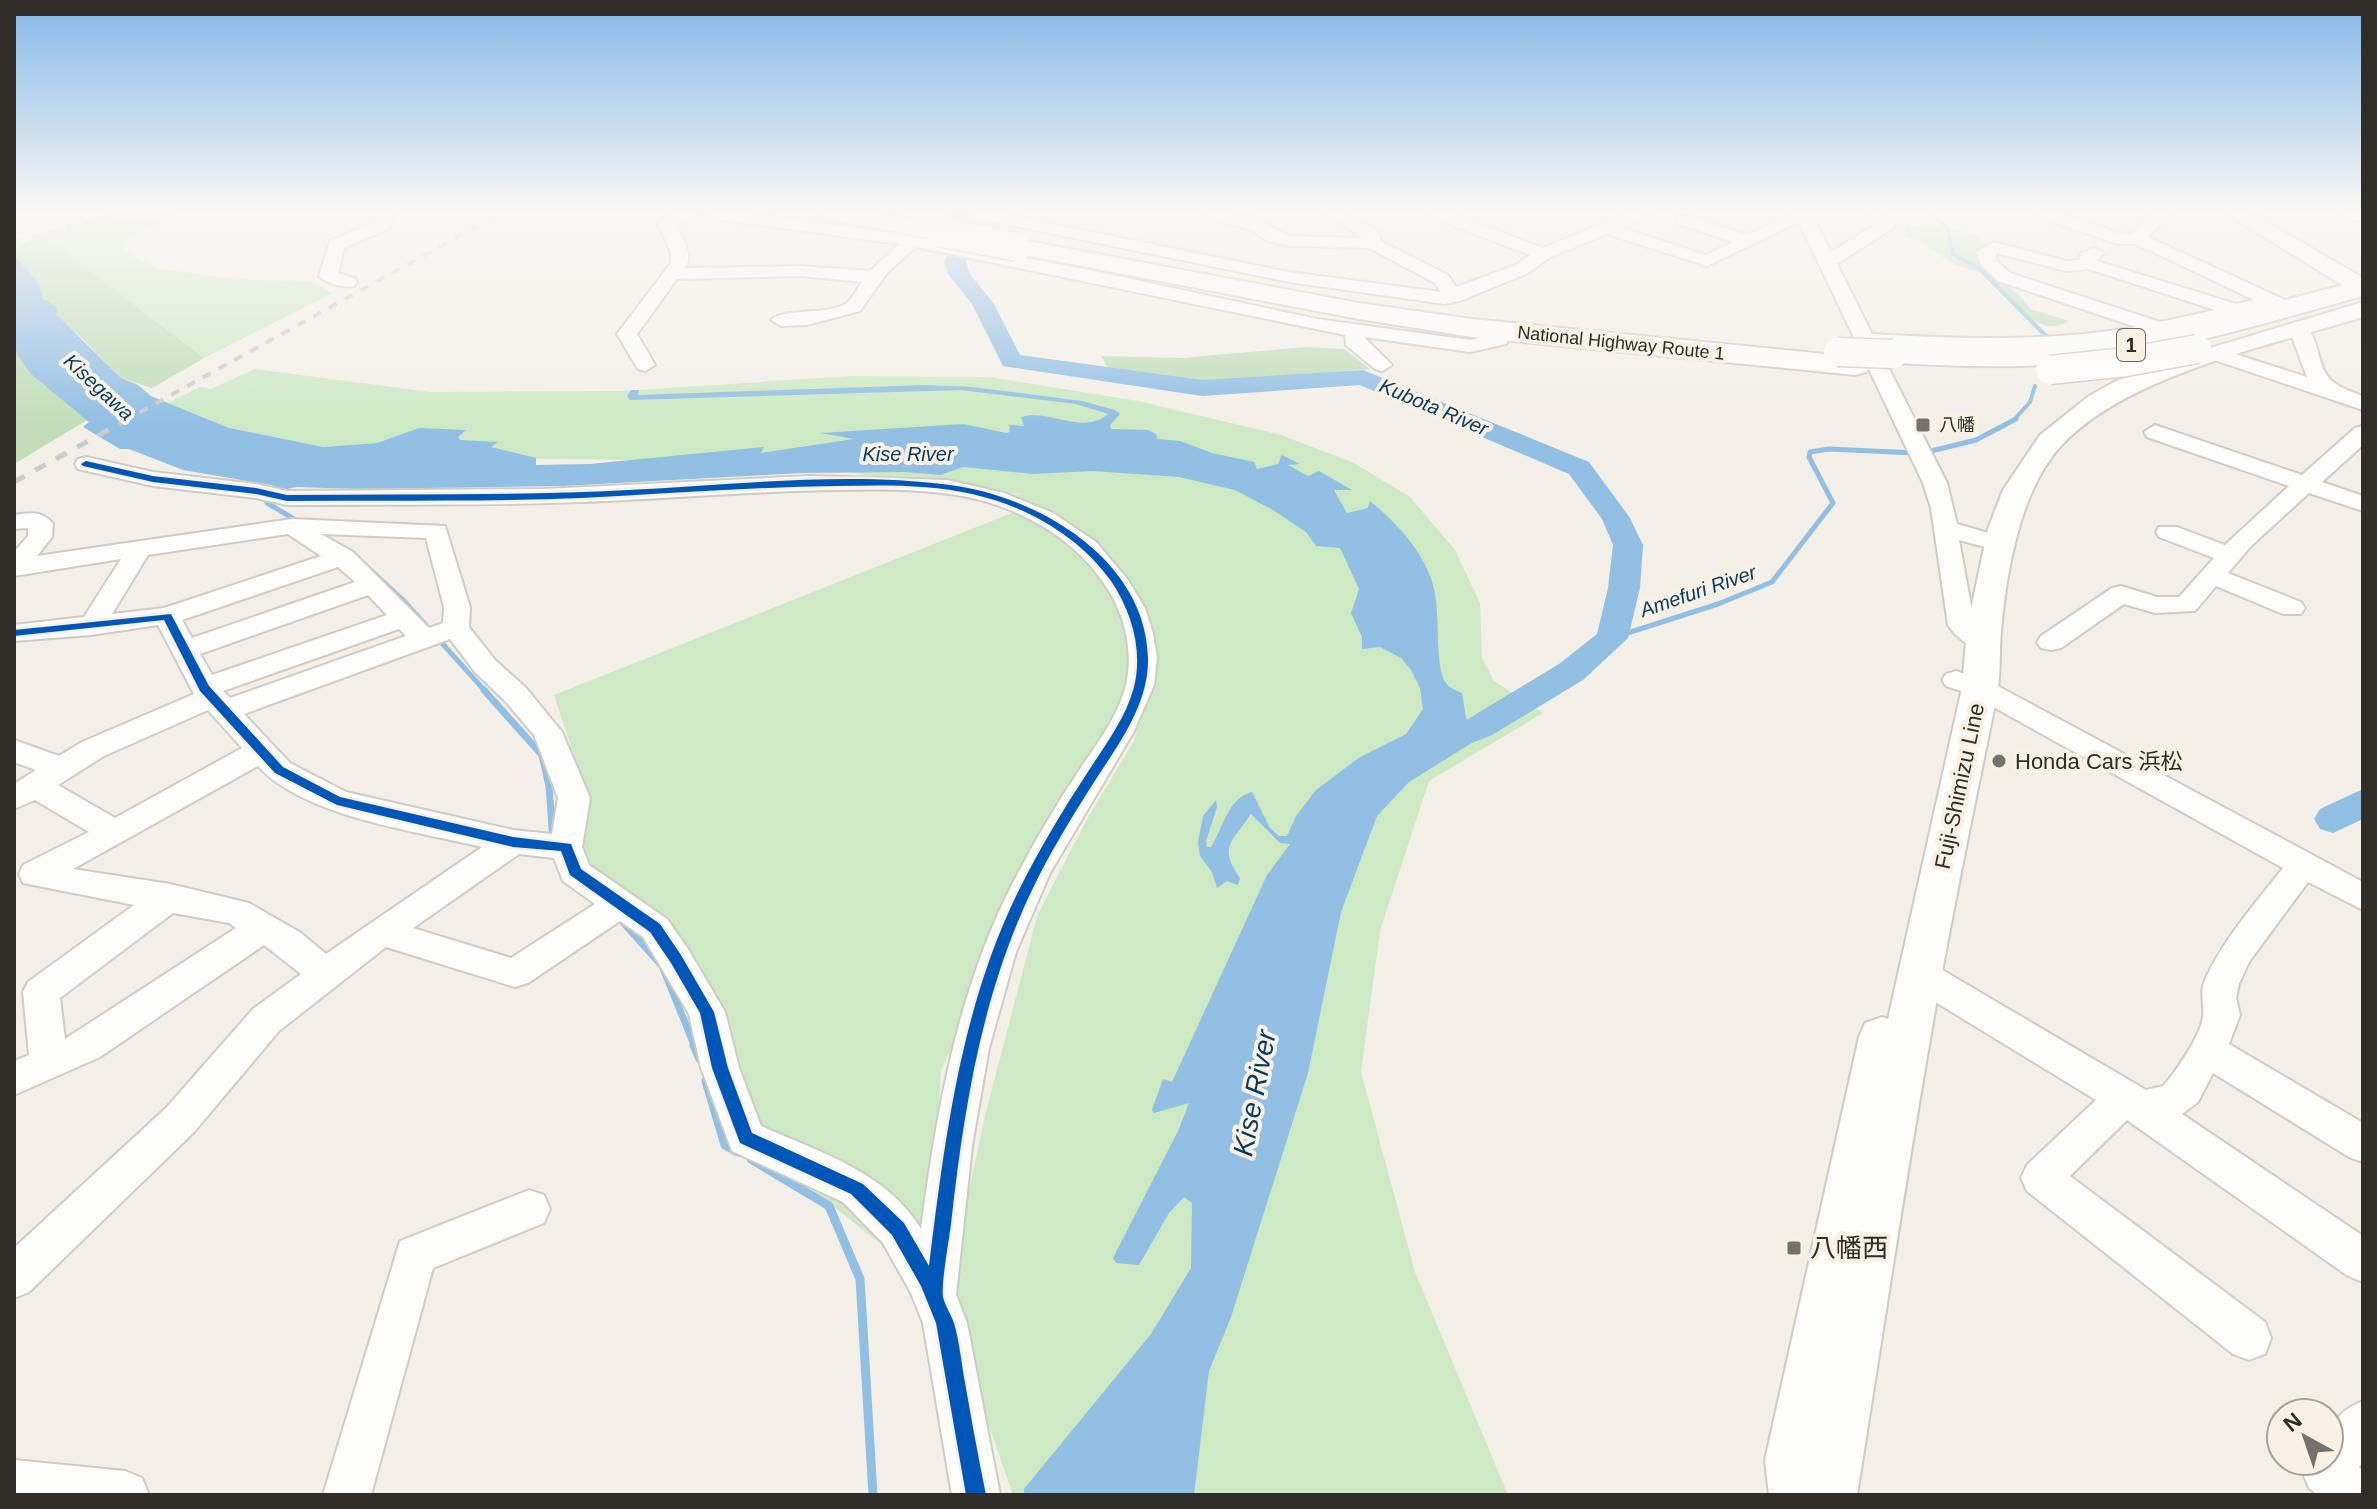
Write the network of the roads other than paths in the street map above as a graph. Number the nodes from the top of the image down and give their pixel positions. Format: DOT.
graph roads {
  1 [pos="666,283"];
  2 [pos="870,283"];
  3 [pos="1128,283"];
  4 [pos="1199,283"];
  5 [pos="1260,283"];
  6 [pos="1269,283"];
  7 [pos="1313,283"];
  8 [pos="1444,283"];
  9 [pos="1494,283"];
  10 [pos="1833,283"];
  11 [pos="2024,283"];
  12 [pos="2151,283"];
  13 [pos="2231,283"];
  14 [pos="2363,288"];
  15 [pos="1313,292"];
  16 [pos="2363,302"];
  17 [pos="1455,303"];
  18 [pos="2363,309"];
  19 [pos="2235,310"];
  20 [pos="2286,313"];
  21 [pos="781,320"];
  22 [pos="2160,328"];
  23 [pos="1356,329"];
  24 [pos="1499,340"];
  25 [pos="2092,351"];
  26 [pos="2207,351"];
  27 [pos="1853,353"];
  28 [pos="645,365"];
  29 [pos="1382,365"];
  30 [pos="1893,367"];
  31 [pos="2332,392"];
  32 [pos="2363,404"];
  33 [pos="2155,432"];
  34 [pos="2363,433"];
  35 [pos="86,464"];
  36 [pos="2304,483"];
  37 [pos="2363,504"];
  38 [pos="14,522"];
  39 [pos="292,526"];
  40 [pos="2168,532"];
  41 [pos="1975,536"];
  42 [pos="140,548"];
  43 [pos="2230,555"];
  44 [pos="344,557"];
  45 [pos="14,568"];
  46 [pos="2213,576"];
  47 [pos="373,585"];
  48 [pos="2292,608"];
  49 [pos="167,616"];
  50 [pos="405,618"];
  51 [pos="91,627"];
  52 [pos="442,632"];
  53 [pos="14,633"];
  54 [pos="2051,642"];
  55 [pos="184,650"];
  56 [pos="1968,684"];
  57 [pos="213,699"];
  58 [pos="14,750"];
  59 [pos="261,751"];
  60 [pos="36,784"];
  61 [pos="115,833"];
  62 [pos="513,842"];
  63 [pos="566,847"];
  64 [pos="2304,864"];
  65 [pos="24,873"];
  66 [pos="170,897"];
  67 [pos="2363,897"];
  68 [pos="621,904"];
  69 [pos="263,928"];
  70 [pos="381,932"];
  71 [pos="324,973"];
  72 [pos="1919,974"];
  73 [pos="2209,1051"];
  74 [pos="49,1064"];
  75 [pos="14,1079"];
  76 [pos="2133,1102"];
  77 [pos="2363,1144"];
  78 [pos="529,1209"];
  79 [pos="2363,1261"];
  80 [pos="14,1277"];
  81 [pos="934,1295"];
  82 [pos="2249,1338"];
  83 [pos="2363,1424"];
  84 [pos="14,1484"];
  85 [pos="125,1495"];
  86 [pos="347,1495"];
  87 [pos="976,1495"];
  88 [pos="1800,1495"];
  89 [pos="1826,1495"];
  90 [pos="2355,1495"];
  1 -- 28 [label="street"];
  2 -- 21 [label="street"];
  3 -- 23 [label="street"];
  4 -- 24 [label="highway"];
  5 -- 27 [label="highway, National Highway Route 1 / 1"];
  6 -- 15 [label="highway, National Highway Route 1 / 1"];
  7 -- 17 [label="street"];
  8 -- 17 [label="street"];
  9 -- 17 [label="street"];
  10 -- 27 [label="street"];
  11 -- 22 [label="street"];
  12 -- 19 [label="street"];
  13 -- 20 [label="street"];
  14 -- 20 [label="highway, National Highway Route 1 / 1"];
  15 -- 17 [label="highway"];
  15 -- 27 [label="highway, National Highway Route 1 / 1"];
  16 -- 26 [label="highway, National Highway Route 1 / 1"];
  17 -- 27 [label="highway"];
  18 -- 20 [label="main road, Fuji-Shimizu Line"];
  19 -- 20 [label="street"];
  19 -- 22 [label="street"];
  20 -- 25 [label="highway, National Highway Route 1 / 1"];
  20 -- 26 [label="main road, Fuji-Shimizu Line"];
  20 -- 31 [label="street"];
  22 -- 27 [label="street"];
  23 -- 24 [label="street"];
  23 -- 29 [label="street"];
  24 -- 30 [label="highway"];
  25 -- 30 [label="highway, National Highway Route 1 / 1"];
  25 -- 41 [label="main road, Fuji-Shimizu Line"];
  26 -- 30 [label="highway, National Highway Route 1 / 1, bridge"];
  26 -- 31 [label="street"];
  26 -- 41 [label="main road, Fuji-Shimizu Line"];
  27 -- 30 [label="highway, National Highway Route 1 / 1"];
  30 -- 41 [label="street"];
  31 -- 32 [label="street"];
  33 -- 36 [label="street"];
  34 -- 36 [label="street"];
  35 -- 81 [label="street"];
  36 -- 37 [label="street"];
  36 -- 43 [label="street"];
  38 -- 45 [label="street"];
  39 -- 42 [label="street"];
  39 -- 44 [label="street"];
  39 -- 52 [label="street"];
  40 -- 43 [label="street"];
  41 -- 56 [label="main road, Fuji-Shimizu Line"];
  42 -- 45 [label="street"];
  42 -- 51 [label="street"];
  43 -- 46 [label="street"];
  44 -- 47 [label="street"];
  44 -- 49 [label="street"];
  46 -- 48 [label="street"];
  46 -- 54 [label="street"];
  47 -- 50 [label="street"];
  47 -- 55 [label="street"];
  49 -- 51 [label="street"];
  49 -- 55 [label="street"];
  50 -- 52 [label="street"];
  50 -- 57 [label="street"];
  51 -- 53 [label="street"];
  52 -- 57 [label="street"];
  52 -- 63 [label="street"];
  55 -- 57 [label="street"];
  56 -- 64 [label="street"];
  56 -- 72 [label="main road, Fuji-Shimizu Line"];
  56 -- 88 [label="main road, Fuji-Shimizu Line"];
  57 -- 59 [label="street"];
  57 -- 60 [label="street"];
  58 -- 60 [label="street"];
  59 -- 61 [label="street"];
  59 -- 62 [label="street"];
  60 -- 61 [label="street"];
  61 -- 65 [label="street"];
  62 -- 63 [label="street"];
  62 -- 70 [label="street"];
  63 -- 68 [label="street"];
  64 -- 67 [label="street"];
  64 -- 73 [label="street"];
  65 -- 66 [label="street"];
  66 -- 69 [label="street"];
  66 -- 74 [label="street"];
  68 -- 70 [label="street"];
  68 -- 81 [label="street"];
  69 -- 71 [label="street"];
  69 -- 74 [label="street"];
  70 -- 71 [label="street"];
  71 -- 80 [label="street"];
  72 -- 76 [label="street"];
  72 -- 89 [label="main road, Fuji-Shimizu Line"];
  73 -- 76 [label="street"];
  73 -- 77 [label="street"];
  74 -- 75 [label="street"];
  76 -- 79 [label="street"];
  76 -- 82 [label="street"];
  78 -- 86 [label="street"];
  81 -- 87 [label="street"];
  83 -- 90 [label="street"];
  84 -- 85 [label="street"];
}
